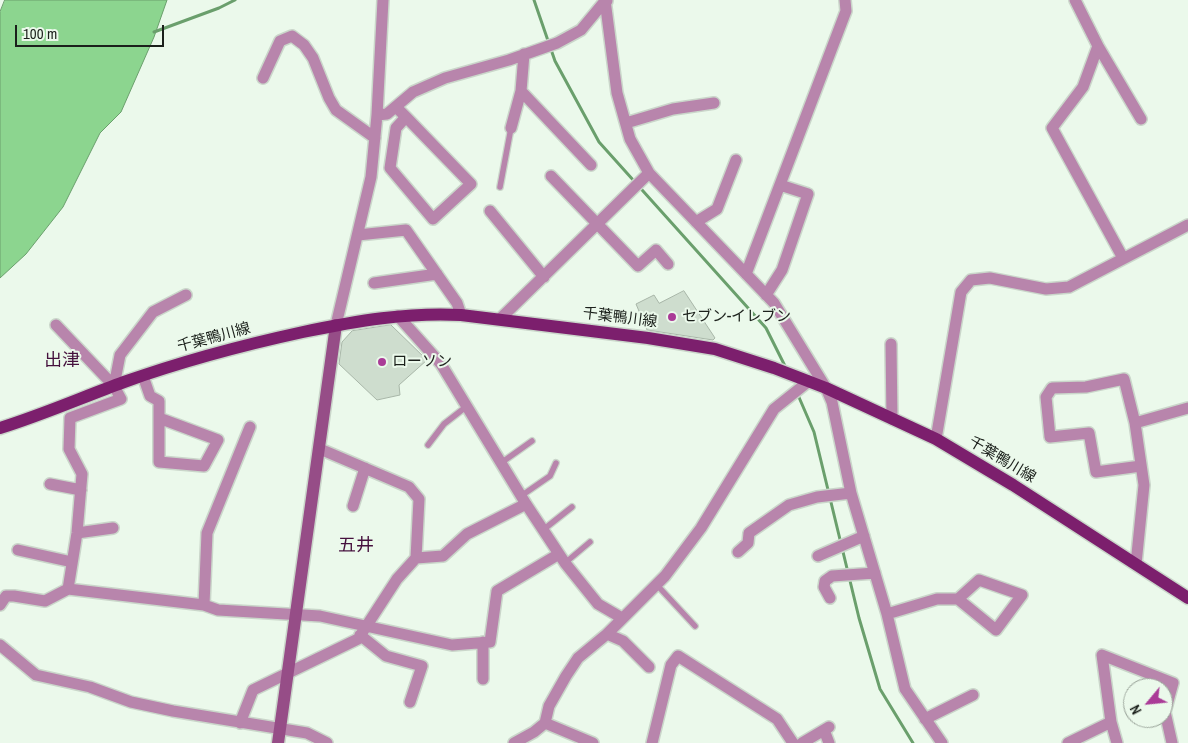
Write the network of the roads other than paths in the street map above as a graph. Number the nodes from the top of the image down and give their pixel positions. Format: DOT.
graph roads {
  1 [pos="383,0"];
  2 [pos="606,0"];
  3 [pos="845,0"];
  4 [pos="1075,0"];
  5 [pos="1098,46"];
  6 [pos="524,54"];
  7 [pos="263,78"];
  8 [pos="521,91"];
  9 [pos="714,103"];
  10 [pos="396,107"];
  11 [pos="377,115"];
  12 [pos="406,117"];
  13 [pos="1140,119"];
  14 [pos="626,123"];
  15 [pos="511,128"];
  16 [pos="375,138"];
  17 [pos="736,160"];
  18 [pos="591,165"];
  19 [pos="649,173"];
  20 [pos="551,176"];
  21 [pos="780,184"];
  22 [pos="500,187"];
  23 [pos="490,211"];
  24 [pos="696,222"];
  25 [pos="597,224"];
  26 [pos="1188,224"];
  27 [pos="358,235"];
  28 [pos="1123,258"];
  29 [pos="668,264"];
  30 [pos="436,274"];
  31 [pos="746,274"];
  32 [pos="544,277"];
  33 [pos="374,284"];
  34 [pos="186,294"];
  35 [pos="766,294"];
  36 [pos="461,315"];
  37 [pos="398,316"];
  38 [pos="500,319"];
  39 [pos="56,325"];
  40 [pos="336,325"];
  41 [pos="892,344"];
  42 [pos="143,376"];
  43 [pos="809,381"];
  44 [pos="114,386"];
  45 [pos="826,388"];
  46 [pos="467,406"];
  47 [pos="1188,408"];
  48 [pos="159,418"];
  49 [pos="892,420"];
  50 [pos="1135,423"];
  51 [pos="250,427"];
  52 [pos="0,428"];
  53 [pos="936,440"];
  54 [pos="532,441"];
  55 [pos="428,445"];
  56 [pos="320,449"];
  57 [pos="501,463"];
  58 [pos="556,463"];
  59 [pos="1141,466"];
  60 [pos="365,468"];
  61 [pos="50,484"];
  62 [pos="81,490"];
  63 [pos="851,493"];
  64 [pos="524,500"];
  65 [pos="353,506"];
  66 [pos="572,507"];
  67 [pos="113,528"];
  68 [pos="543,530"];
  69 [pos="76,533"];
  70 [pos="864,536"];
  71 [pos="590,542"];
  72 [pos="18,550"];
  73 [pos="738,552"];
  74 [pos="818,556"];
  75 [pos="416,558"];
  76 [pos="562,558"];
  77 [pos="72,562"];
  78 [pos="1136,564"];
  79 [pos="875,573"];
  80 [pos="656,584"];
  81 [pos="68,589"];
  82 [pos="830,598"];
  83 [pos="1188,598"];
  84 [pos="958,599"];
  85 [pos="0,605"];
  86 [pos="204,605"];
  87 [pos="887,614"];
  88 [pos="297,615"];
  89 [pos="622,618"];
  90 [pos="695,626"];
  91 [pos="363,631"];
  92 [pos="608,634"];
  93 [pos="484,642"];
  94 [pos="1,650"];
  95 [pos="649,667"];
  96 [pos="288,673"];
  97 [pos="483,679"];
  98 [pos="973,695"];
  99 [pos="410,702"];
  100 [pos="925,719"];
  101 [pos="240,722"];
  102 [pos="1111,722"];
  103 [pos="545,723"];
  104 [pos="280,729"];
  105 [pos="937,741"];
  106 [pos="278,743"];
  107 [pos="327,743"];
  108 [pos="514,743"];
  109 [pos="593,743"];
  110 [pos="652,743"];
  111 [pos="793,743"];
  112 [pos="802,743"];
  113 [pos="829,743"];
  114 [pos="1068,743"];
  115 [pos="1117,743"];
  116 [pos="1172,743"];
  1 -- 11 [label="street"];
  2 -- 6 [label="street"];
  2 -- 14 [label="street"];
  3 -- 21 [label="street"];
  4 -- 5 [label="street"];
  5 -- 13 [label="street"];
  5 -- 28 [label="street"];
  6 -- 8 [label="street"];
  6 -- 10 [label="street"];
  7 -- 16 [label="street"];
  8 -- 15 [label="street"];
  8 -- 18 [label="street"];
  9 -- 14 [label="street"];
  10 -- 11 [label="street"];
  10 -- 12 [label="street"];
  11 -- 16 [label="street"];
  12 -- 12 [label="street"];
  14 -- 19 [label="street"];
  15 -- 22 [label="lane"];
  16 -- 27 [label="street"];
  17 -- 24 [label="street"];
  19 -- 24 [label="street"];
  19 -- 25 [label="street"];
  20 -- 25 [label="street"];
  21 -- 31 [label="street"];
  21 -- 35 [label="street"];
  23 -- 32 [label="street"];
  24 -- 31 [label="street"];
  25 -- 29 [label="street"];
  25 -- 32 [label="street"];
  26 -- 28 [label="street"];
  27 -- 30 [label="street"];
  27 -- 40 [label="street"];
  28 -- 53 [label="street"];
  30 -- 33 [label="street"];
  30 -- 36 [label="street"];
  31 -- 35 [label="street"];
  32 -- 38 [label="street"];
  34 -- 44 [label="street"];
  35 -- 45 [label="street"];
  36 -- 37 [label="main road, 千葉鴨川線"];
  36 -- 38 [label="main road, 千葉鴨川線"];
  37 -- 40 [label="main road, 千葉鴨川線"];
  37 -- 46 [label="street"];
  38 -- 43 [label="main road, 千葉鴨川線"];
  39 -- 44 [label="street"];
  40 -- 42 [label="main road, 千葉鴨川線"];
  40 -- 56 [label="street"];
  41 -- 49 [label="street"];
  42 -- 44 [label="main road, 千葉鴨川線"];
  42 -- 48 [label="street"];
  43 -- 45 [label="main road, 千葉鴨川線"];
  43 -- 80 [label="street"];
  44 -- 52 [label="main road, 千葉鴨川線"];
  44 -- 62 [label="street"];
  45 -- 49 [label="main road, 千葉鴨川線"];
  45 -- 63 [label="street"];
  46 -- 55 [label="lane"];
  46 -- 57 [label="street"];
  47 -- 50 [label="street"];
  48 -- 48 [label="street"];
  49 -- 53 [label="main road, 千葉鴨川線"];
  50 -- 59 [label="street"];
  50 -- 59 [label="street"];
  51 -- 86 [label="street"];
  53 -- 78 [label="main road, 千葉鴨川線"];
  54 -- 57 [label="lane"];
  56 -- 60 [label="street"];
  56 -- 88 [label="street"];
  57 -- 64 [label="street"];
  58 -- 64 [label="lane"];
  59 -- 78 [label="street"];
  60 -- 65 [label="street"];
  60 -- 75 [label="street"];
  61 -- 62 [label="street"];
  62 -- 69 [label="street"];
  63 -- 70 [label="street"];
  63 -- 73 [label="street"];
  64 -- 68 [label="street"];
  64 -- 75 [label="street"];
  66 -- 68 [label="lane"];
  67 -- 69 [label="street"];
  68 -- 76 [label="street"];
  69 -- 77 [label="street"];
  70 -- 74 [label="street"];
  70 -- 79 [label="street"];
  71 -- 76 [label="lane"];
  72 -- 77 [label="street"];
  75 -- 91 [label="street"];
  76 -- 89 [label="street"];
  76 -- 93 [label="street"];
  77 -- 81 [label="street"];
  78 -- 83 [label="main road, 千葉鴨川線"];
  79 -- 82 [label="street"];
  79 -- 87 [label="street"];
  80 -- 89 [label="street"];
  80 -- 90 [label="lane"];
  81 -- 85 [label="street"];
  81 -- 86 [label="street"];
  84 -- 84 [label="street"];
  84 -- 87 [label="street"];
  86 -- 88 [label="street"];
  87 -- 100 [label="street"];
  88 -- 91 [label="street"];
  88 -- 96 [label="street"];
  89 -- 92 [label="street"];
  91 -- 93 [label="street"];
  91 -- 96 [label="street"];
  91 -- 99 [label="street"];
  92 -- 95 [label="street"];
  92 -- 103 [label="street"];
  93 -- 97 [label="street"];
  94 -- 101 [label="street"];
  96 -- 101 [label="street"];
  96 -- 104 [label="street"];
  98 -- 100 [label="street"];
  100 -- 105 [label="street"];
  101 -- 104 [label="street"];
  102 -- 114 [label="street"];
  102 -- 115 [label="street"];
  102 -- 116 [label="street"];
  103 -- 108 [label="street"];
  103 -- 109 [label="street"];
  104 -- 106 [label="street"];
  104 -- 107 [label="street"];
  110 -- 111 [label="street"];
  112 -- 113 [label="street"];
}
